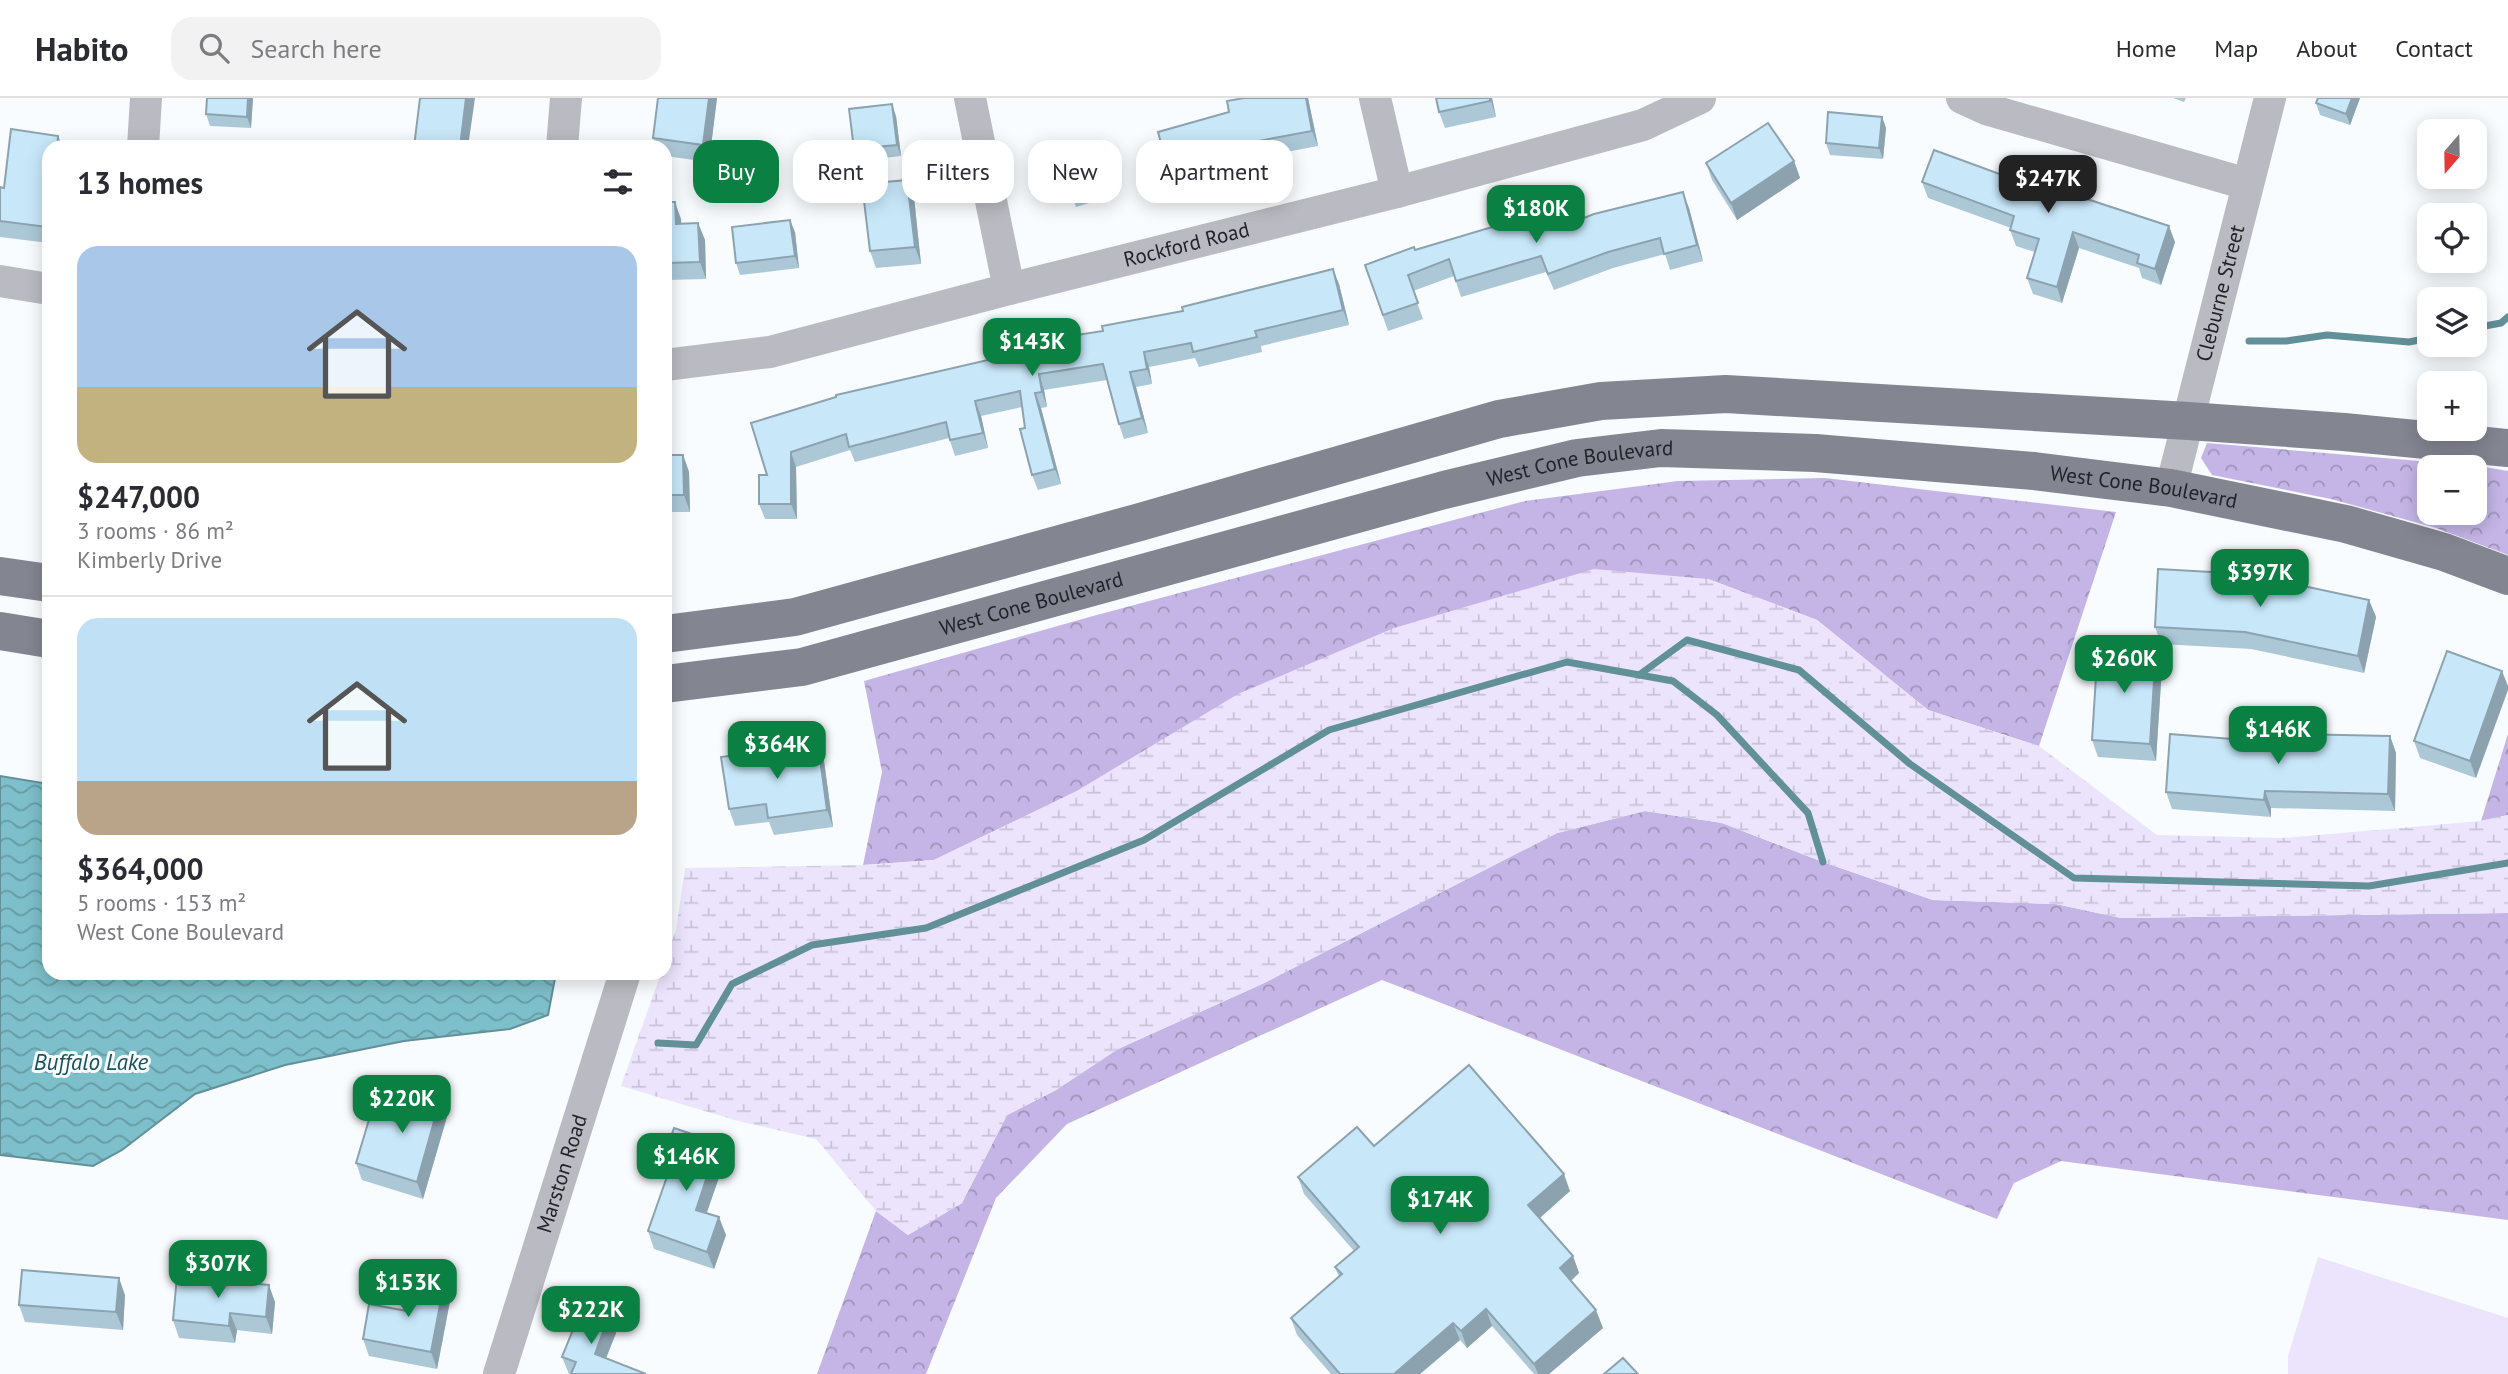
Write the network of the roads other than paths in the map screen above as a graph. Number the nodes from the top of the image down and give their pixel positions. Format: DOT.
graph roads {
  1 [pos="146,98"];
  2 [pos="566,98"];
  3 [pos="970,98"];
  4 [pos="1375,98"];
  5 [pos="1700,98"];
  6 [pos="1962,98"];
  7 [pos="2270,98"];
  8 [pos="143,140"];
  9 [pos="563,140"];
  10 [pos="2247,184"];
  11 [pos="1397,192"];
  12 [pos="0,282"];
  13 [pos="42,288"];
  14 [pos="1009,289"];
  15 [pos="672,364"];
  16 [pos="2188,421"];
  17 [pos="2508,448"];
  18 [pos="2171,488"];
  19 [pos="0,576"];
  20 [pos="2508,576"];
  21 [pos="42,582"];
  22 [pos="0,631"];
  23 [pos="672,634"];
  24 [pos="42,638"];
  25 [pos="672,683"];
  26 [pos="623,980"];
  27 [pos="499,1374"];
  1 -- 8 [label="street"];
  2 -- 9 [label="street"];
  3 -- 14 [label="street"];
  4 -- 11 [label="street"];
  5 -- 11 [label="street, Rockford Road"];
  6 -- 10 [label="street"];
  7 -- 10 [label="street, Cleburne Street"];
  10 -- 16 [label="street, Cleburne Street"];
  11 -- 14 [label="street, Rockford Road"];
  12 -- 13 [label="street"];
  14 -- 15 [label="street, Rockford Road"];
  16 -- 17 [label="main road"];
  16 -- 18 [label="street, Cleburne Street"];
  16 -- 23 [label="main road"];
  18 -- 20 [label="main road, West Cone Boulevard"];
  18 -- 25 [label="main road, West Cone Boulevard"];
  19 -- 21 [label="main road"];
  22 -- 24 [label="main road"];
  26 -- 27 [label="street, Marston Road"];
}
